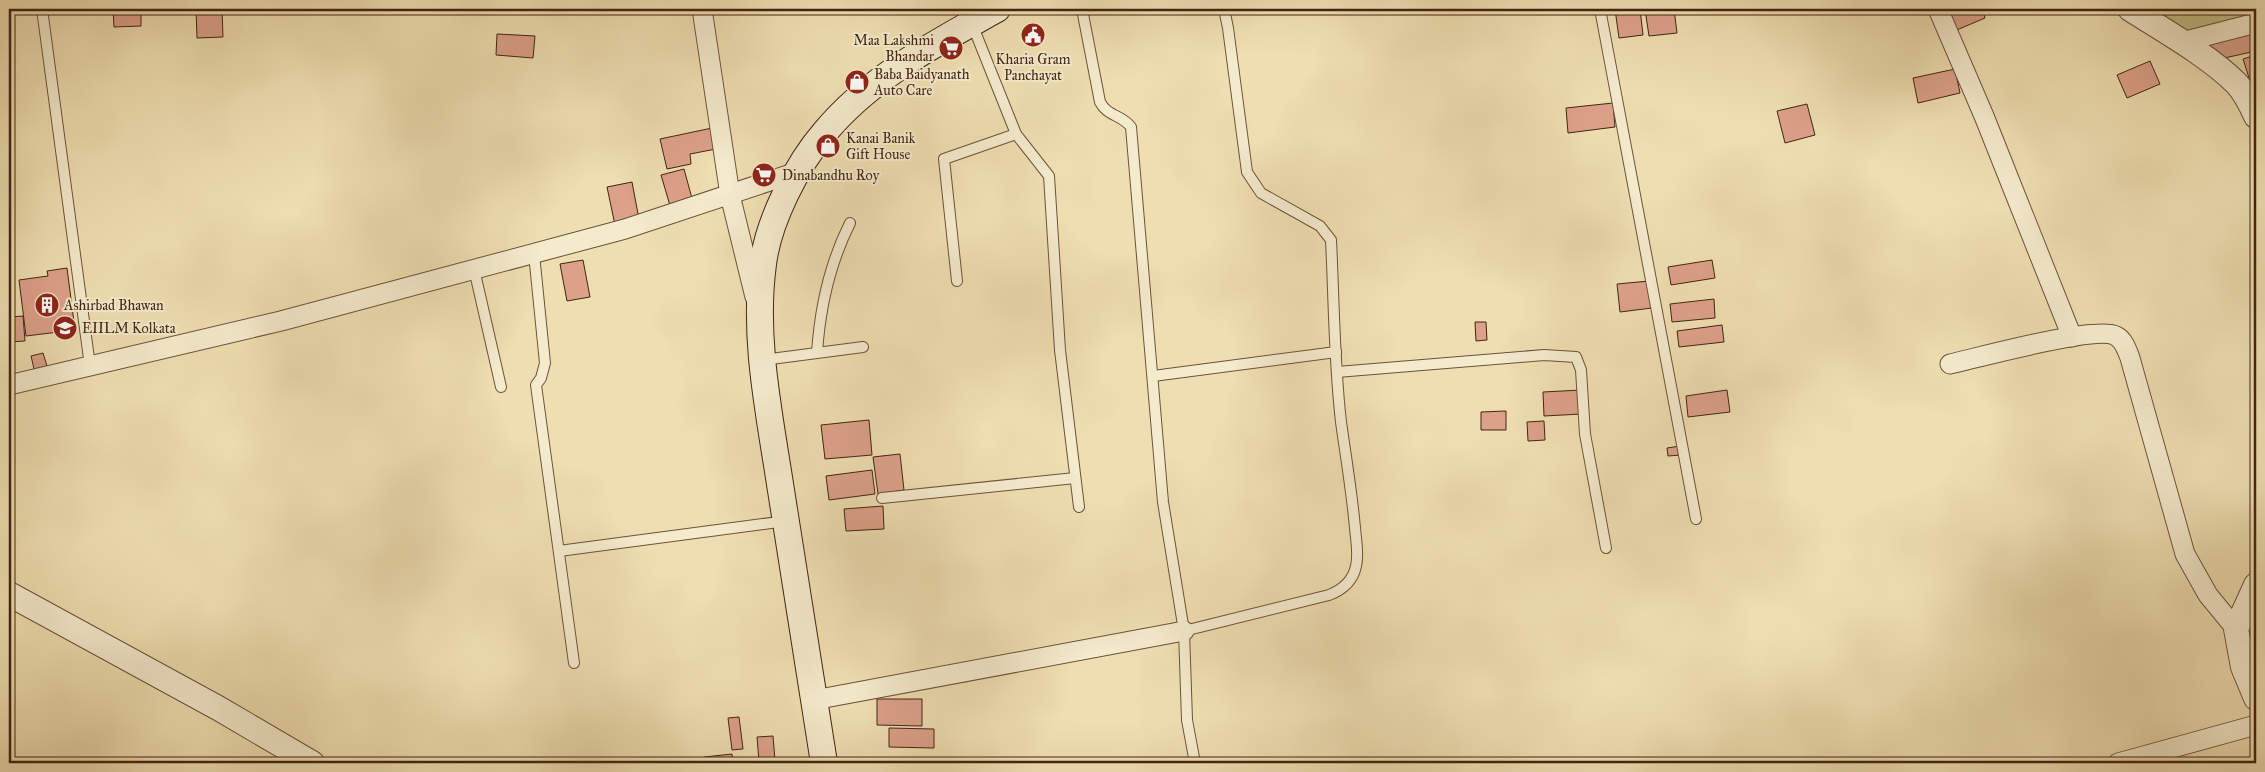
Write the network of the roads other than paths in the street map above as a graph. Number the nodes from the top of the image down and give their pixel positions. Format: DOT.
graph roads {
  1 [pos="42,9"];
  2 [pos="702,9"];
  3 [pos="997,9"];
  4 [pos="1082,9"];
  5 [pos="1224,9"];
  6 [pos="1600,9"];
  7 [pos="1938,9"];
  8 [pos="2130,9"];
  9 [pos="971,23"];
  10 [pos="2256,23"];
  11 [pos="2182,42"];
  12 [pos="2256,116"];
  13 [pos="1016,134"];
  14 [pos="797,172"];
  15 [pos="730,195"];
  16 [pos="850,224"];
  17 [pos="534,254"];
  18 [pos="474,270"];
  19 [pos="957,281"];
  20 [pos="759,314"];
  21 [pos="2072,337"];
  22 [pos="863,347"];
  23 [pos="1336,352"];
  24 [pos="817,353"];
  25 [pos="763,360"];
  26 [pos="1950,364"];
  27 [pos="90,366"];
  28 [pos="1337,372"];
  29 [pos="1153,376"];
  30 [pos="9,386"];
  31 [pos="501,387"];
  32 [pos="1075,478"];
  33 [pos="882,498"];
  34 [pos="1079,507"];
  35 [pos="1696,519"];
  36 [pos="786,520"];
  37 [pos="1606,548"];
  38 [pos="558,551"];
  39 [pos="2256,585"];
  40 [pos="9,594"];
  41 [pos="2236,629"];
  42 [pos="1184,632"];
  43 [pos="574,663"];
  44 [pos="2256,698"];
  45 [pos="814,700"];
  46 [pos="2256,725"];
  47 [pos="312,763"];
  48 [pos="824,763"];
  49 [pos="1195,763"];
  50 [pos="2118,763"];
  1 -- 27 [label="lane"];
  2 -- 15 [label="street"];
  3 -- 9 [label="main road"];
  4 -- 29 [label="lane"];
  5 -- 23 [label="lane"];
  6 -- 35 [label="lane"];
  7 -- 21 [label="street"];
  8 -- 11 [label="street"];
  9 -- 13 [label="lane"];
  9 -- 14 [label="main road"];
  10 -- 11 [label="street"];
  11 -- 12 [label="street"];
  13 -- 19 [label="lane"];
  13 -- 32 [label="lane"];
  14 -- 15 [label="street"];
  14 -- 20 [label="main road"];
  15 -- 17 [label="street"];
  15 -- 20 [label="street"];
  16 -- 24 [label="lane"];
  17 -- 18 [label="street"];
  17 -- 38 [label="lane"];
  18 -- 27 [label="street"];
  18 -- 31 [label="lane"];
  20 -- 25 [label="main road"];
  21 -- 26 [label="street"];
  21 -- 41 [label="street"];
  22 -- 24 [label="lane"];
  23 -- 28 [label="lane"];
  23 -- 29 [label="lane"];
  24 -- 25 [label="lane"];
  25 -- 36 [label="main road"];
  27 -- 30 [label="street"];
  28 -- 37 [label="lane"];
  28 -- 42 [label="lane"];
  29 -- 42 [label="lane"];
  32 -- 33 [label="lane"];
  32 -- 34 [label="lane"];
  36 -- 38 [label="lane"];
  36 -- 45 [label="main road"];
  38 -- 43 [label="lane"];
  39 -- 41 [label="street"];
  40 -- 47 [label="street"];
  41 -- 44 [label="street"];
  42 -- 45 [label="street"];
  42 -- 49 [label="lane"];
  45 -- 48 [label="main road"];
  46 -- 50 [label="street"];
}
